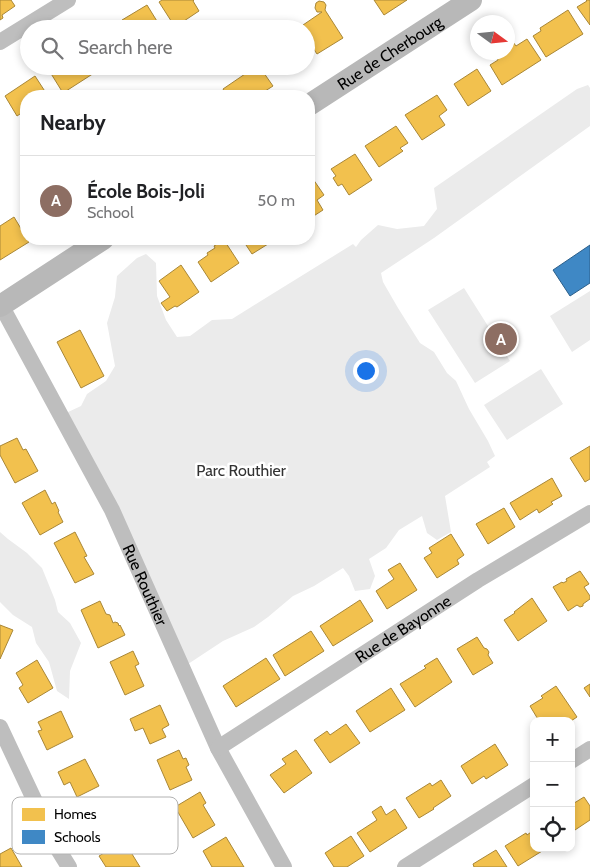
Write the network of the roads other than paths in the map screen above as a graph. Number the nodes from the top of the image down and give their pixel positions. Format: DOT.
graph roads {
  1 [pos="68,0"];
  2 [pos="471,0"];
  3 [pos="36,20"];
  4 [pos="20,30"];
  5 [pos="0,42"];
  6 [pos="315,101"];
  7 [pos="94,245"];
  8 [pos="0,305"];
  9 [pos="590,513"];
  10 [pos="0,727"];
  11 [pos="218,748"];
  12 [pos="590,749"];
  13 [pos="575,758"];
  14 [pos="530,788"];
  15 [pos="33,797"];
  16 [pos="61,854"];
  17 [pos="69,867"];
  18 [pos="284,867"];
  19 [pos="405,867"];
  1 -- 3 [label="street"];
  2 -- 6 [label="street, Rue de Cherbourg"];
  4 -- 5 [label="street"];
  7 -- 8 [label="street"];
  8 -- 11 [label="street, Rue Routhier"];
  9 -- 11 [label="street, Rue de Bayonne"];
  10 -- 15 [label="street"];
  11 -- 18 [label="street, Rue Routhier"];
  12 -- 13 [label="street"];
  14 -- 19 [label="street"];
  16 -- 17 [label="street"];
}
